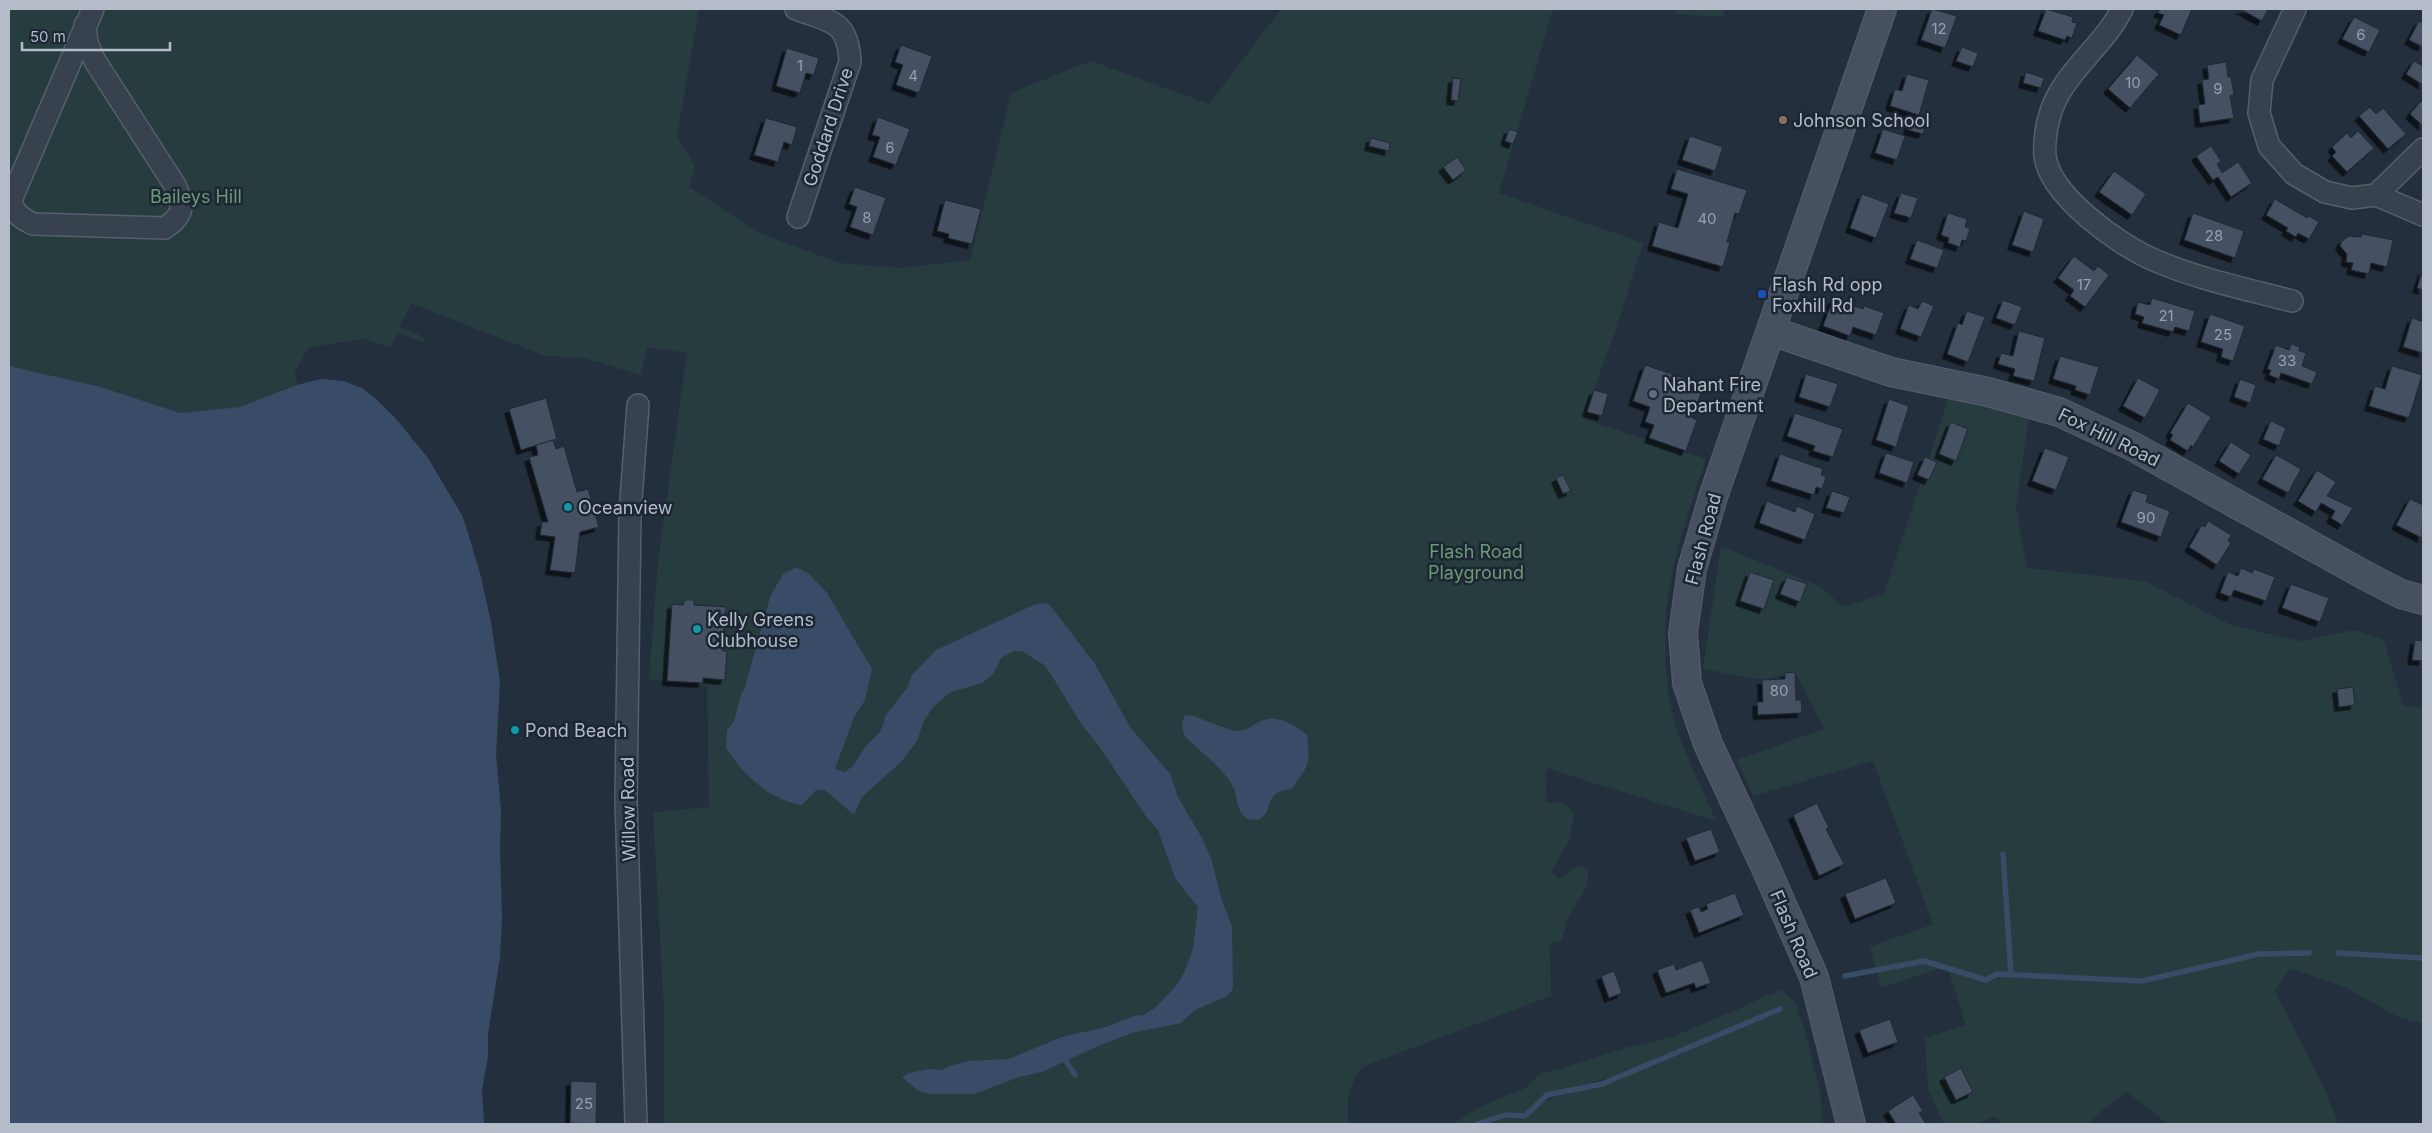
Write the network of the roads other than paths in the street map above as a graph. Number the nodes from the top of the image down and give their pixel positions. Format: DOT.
graph roads {
  1 [pos="796,9"];
  2 [pos="1882,9"];
  3 [pos="2122,9"];
  4 [pos="2295,9"];
  5 [pos="89,17"];
  6 [pos="2423,149"];
  7 [pos="2376,195"];
  8 [pos="798,216"];
  9 [pos="2423,216"];
  10 [pos="2292,301"];
  11 [pos="1772,331"];
  12 [pos="638,405"];
  13 [pos="2423,600"];
  14 [pos="636,1124"];
  15 [pos="1851,1124"];
  1 -- 8 [label="street, Goddard Drive"];
  2 -- 11 [label="main road, Flash Road"];
  3 -- 10 [label="street"];
  4 -- 7 [label="street"];
  5 -- 5 [label="street"];
  6 -- 7 [label="street"];
  7 -- 9 [label="street"];
  11 -- 13 [label="main road, Fox Hill Road"];
  11 -- 15 [label="main road, Flash Road"];
  12 -- 14 [label="street, Willow Road"];
}
